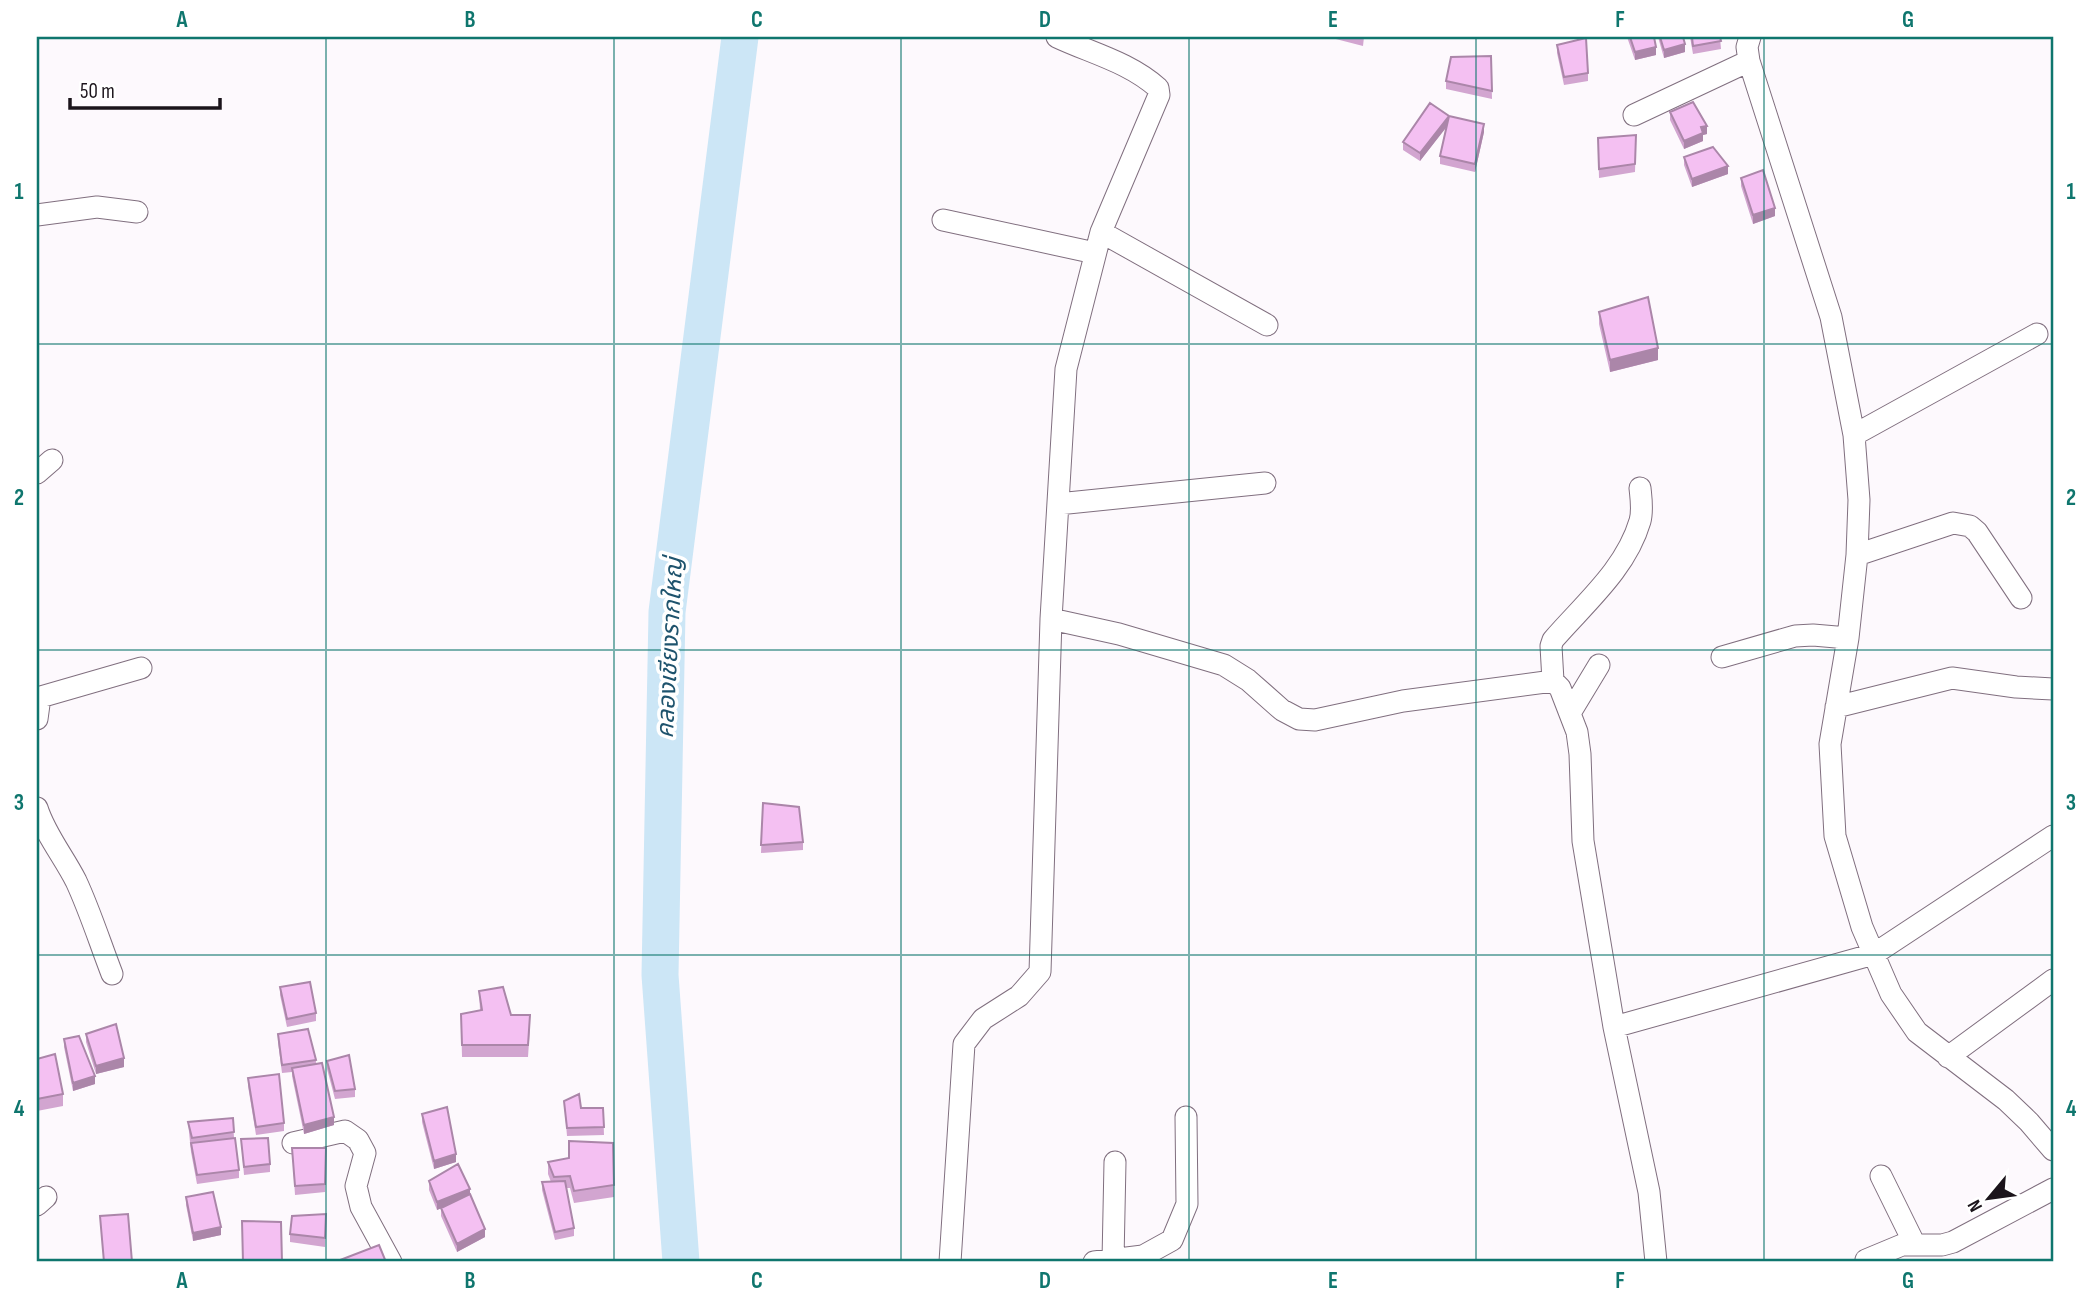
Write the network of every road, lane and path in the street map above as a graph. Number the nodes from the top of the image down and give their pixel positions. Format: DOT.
graph roads {
  1 [pos="1057,37"];
  2 [pos="1750,37"];
  3 [pos="1749,61"];
  4 [pos="1634,115"];
  5 [pos="137,212"];
  6 [pos="37,215"];
  7 [pos="943,220"];
  8 [pos="1101,232"];
  9 [pos="1095,253"];
  10 [pos="1268,325"];
  11 [pos="2037,334"];
  12 [pos="1854,435"];
  13 [pos="1265,483"];
  14 [pos="1640,488"];
  15 [pos="1058,504"];
  16 [pos="1857,555"];
  17 [pos="2021,598"];
  18 [pos="1051,619"];
  19 [pos="1848,638"];
  20 [pos="1722,657"];
  21 [pos="1598,665"];
  22 [pos="141,668"];
  23 [pos="1553,681"];
  24 [pos="2053,689"];
  25 [pos="38,697"];
  26 [pos="1836,707"];
  27 [pos="1570,713"];
  28 [pos="37,719"];
  29 [pos="37,808"];
  30 [pos="2053,836"];
  31 [pos="1874,954"];
  32 [pos="112,974"];
  33 [pos="2053,980"];
  34 [pos="1614,1027"];
  35 [pos="1948,1058"];
  36 [pos="1186,1117"];
  37 [pos="293,1143"];
  38 [pos="2053,1150"];
  39 [pos="1115,1162"];
  40 [pos="1881,1176"];
  41 [pos="2053,1189"];
  42 [pos="1915,1245"];
  43 [pos="1866,1260"];
  44 [pos="1103,1261"];
  45 [pos="391,1262"];
  46 [pos="950,1262"];
  47 [pos="1656,1262"];
  1 -- 8 [label="street"];
  2 -- 3 [label="street"];
  3 -- 4 [label="street"];
  3 -- 12 [label="street"];
  5 -- 6 [label="street"];
  7 -- 9 [label="street"];
  8 -- 9 [label="street"];
  8 -- 10 [label="street"];
  9 -- 15 [label="street"];
  11 -- 12 [label="street"];
  12 -- 16 [label="street"];
  13 -- 15 [label="street"];
  14 -- 23 [label="street"];
  15 -- 18 [label="street"];
  16 -- 17 [label="street"];
  16 -- 19 [label="street"];
  18 -- 23 [label="street"];
  18 -- 46 [label="street"];
  19 -- 20 [label="street"];
  19 -- 26 [label="street"];
  21 -- 27 [label="street"];
  22 -- 25 [label="street"];
  23 -- 27 [label="street"];
  24 -- 26 [label="street"];
  25 -- 28 [label="street"];
  26 -- 31 [label="street"];
  27 -- 34 [label="street"];
  29 -- 32 [label="street"];
  30 -- 31 [label="street"];
  31 -- 34 [label="street"];
  31 -- 35 [label="street"];
  33 -- 35 [label="street"];
  34 -- 47 [label="street"];
  35 -- 38 [label="street"];
  36 -- 44 [label="street"];
  37 -- 45 [label="street"];
  39 -- 44 [label="street"];
  40 -- 42 [label="street"];
  41 -- 42 [label="street"];
  42 -- 43 [label="street"];
}
